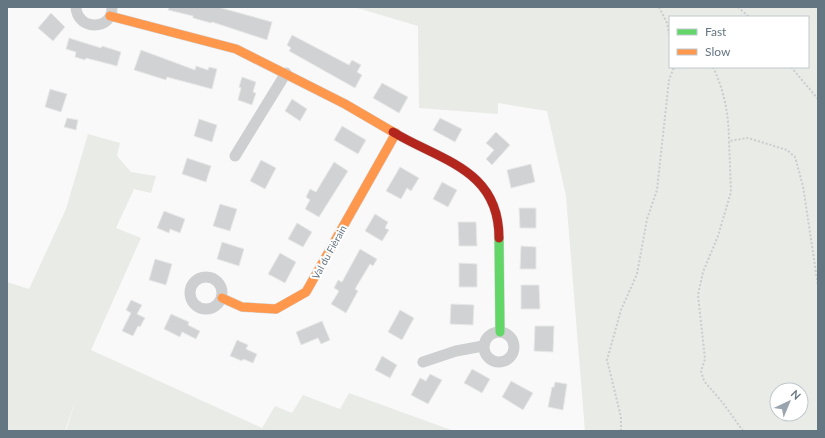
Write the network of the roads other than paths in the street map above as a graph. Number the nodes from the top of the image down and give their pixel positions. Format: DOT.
graph roads {
  1 [pos="76,7"];
  2 [pos="111,11"];
  3 [pos="286,73"];
  4 [pos="396,134"];
  5 [pos="235,156"];
  6 [pos="222,298"];
  7 [pos="500,332"];
  8 [pos="483,346"];
  9 [pos="423,362"];
  1 -- 2 [label="street"];
  2 -- 3 [label="street"];
  3 -- 4 [label="street"];
  3 -- 5 [label="street"];
  4 -- 6 [label="street, Val du Fièrain"];
  4 -- 7 [label="street"];
  7 -- 8 [label="street"];
  7 -- 8 [label="street"];
  8 -- 9 [label="street"];
}
